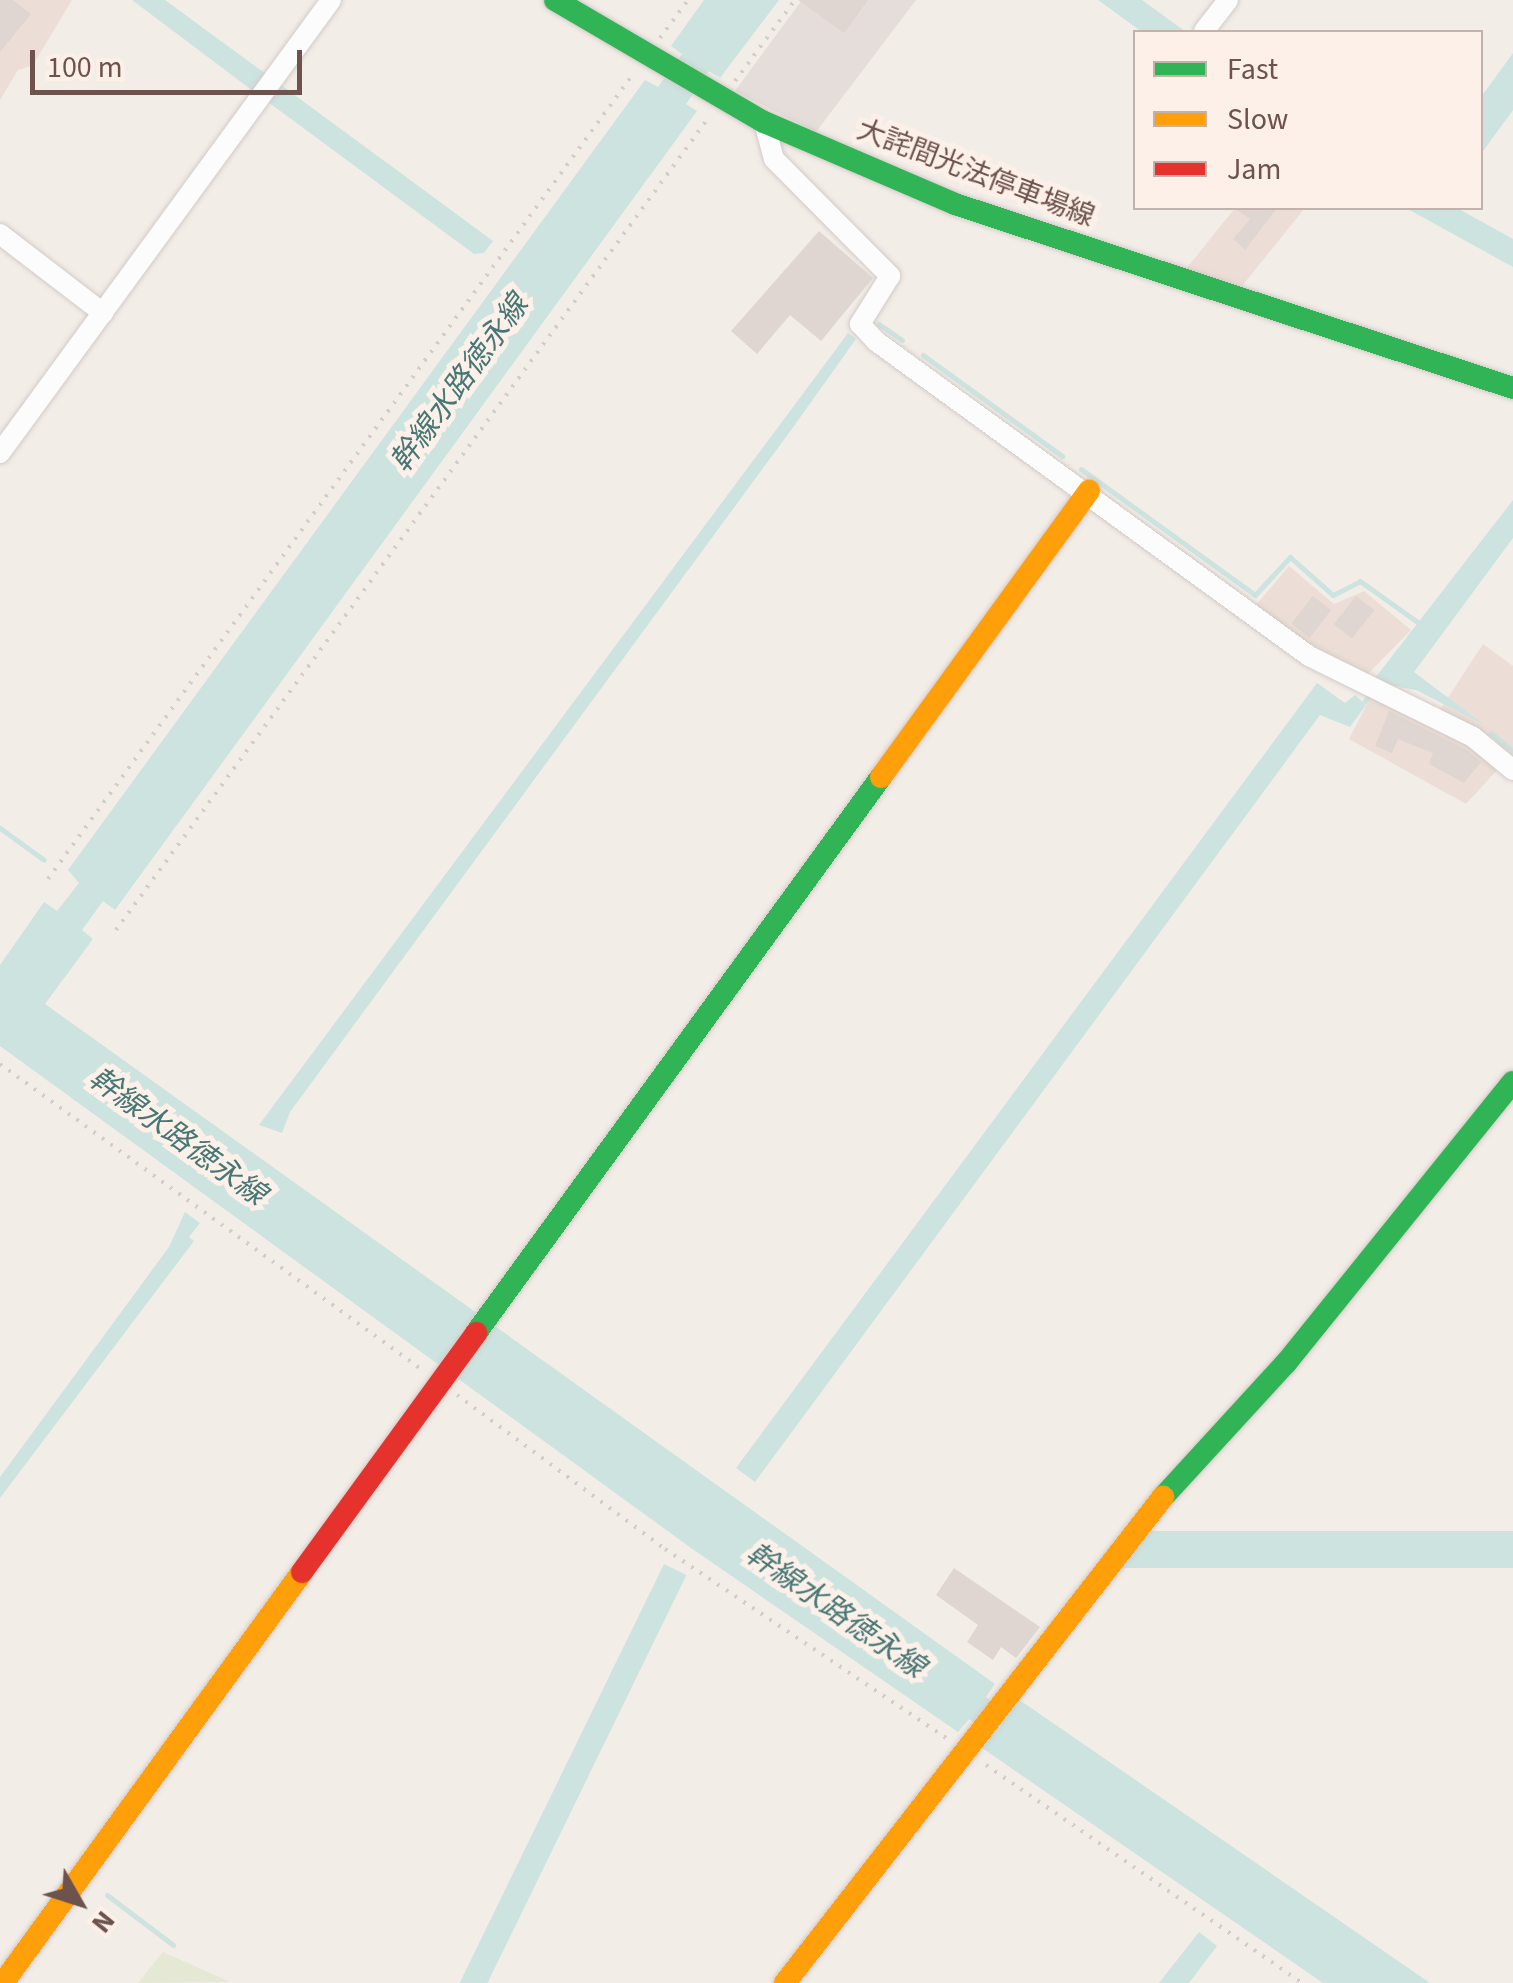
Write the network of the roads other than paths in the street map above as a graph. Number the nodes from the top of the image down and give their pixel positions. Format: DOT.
graph roads {
  1 [pos="332,0"];
  2 [pos="555,0"];
  3 [pos="1228,0"];
  4 [pos="1205,30"];
  5 [pos="764,122"];
  6 [pos="0,234"];
  7 [pos="102,313"];
  8 [pos="1513,388"];
  9 [pos="0,452"];
  10 [pos="1090,492"];
  11 [pos="1513,770"];
  12 [pos="1513,1082"];
  13 [pos="3,1983"];
  14 [pos="785,1983"];
  1 -- 7 [label="street"];
  2 -- 5 [label="street, 大詫間光法停車場線"];
  3 -- 4 [label="street"];
  5 -- 8 [label="street, 大詫間光法停車場線"];
  5 -- 10 [label="street"];
  6 -- 7 [label="street"];
  7 -- 9 [label="street"];
  10 -- 11 [label="street"];
  10 -- 13 [label="street"];
  12 -- 14 [label="street"];
}
